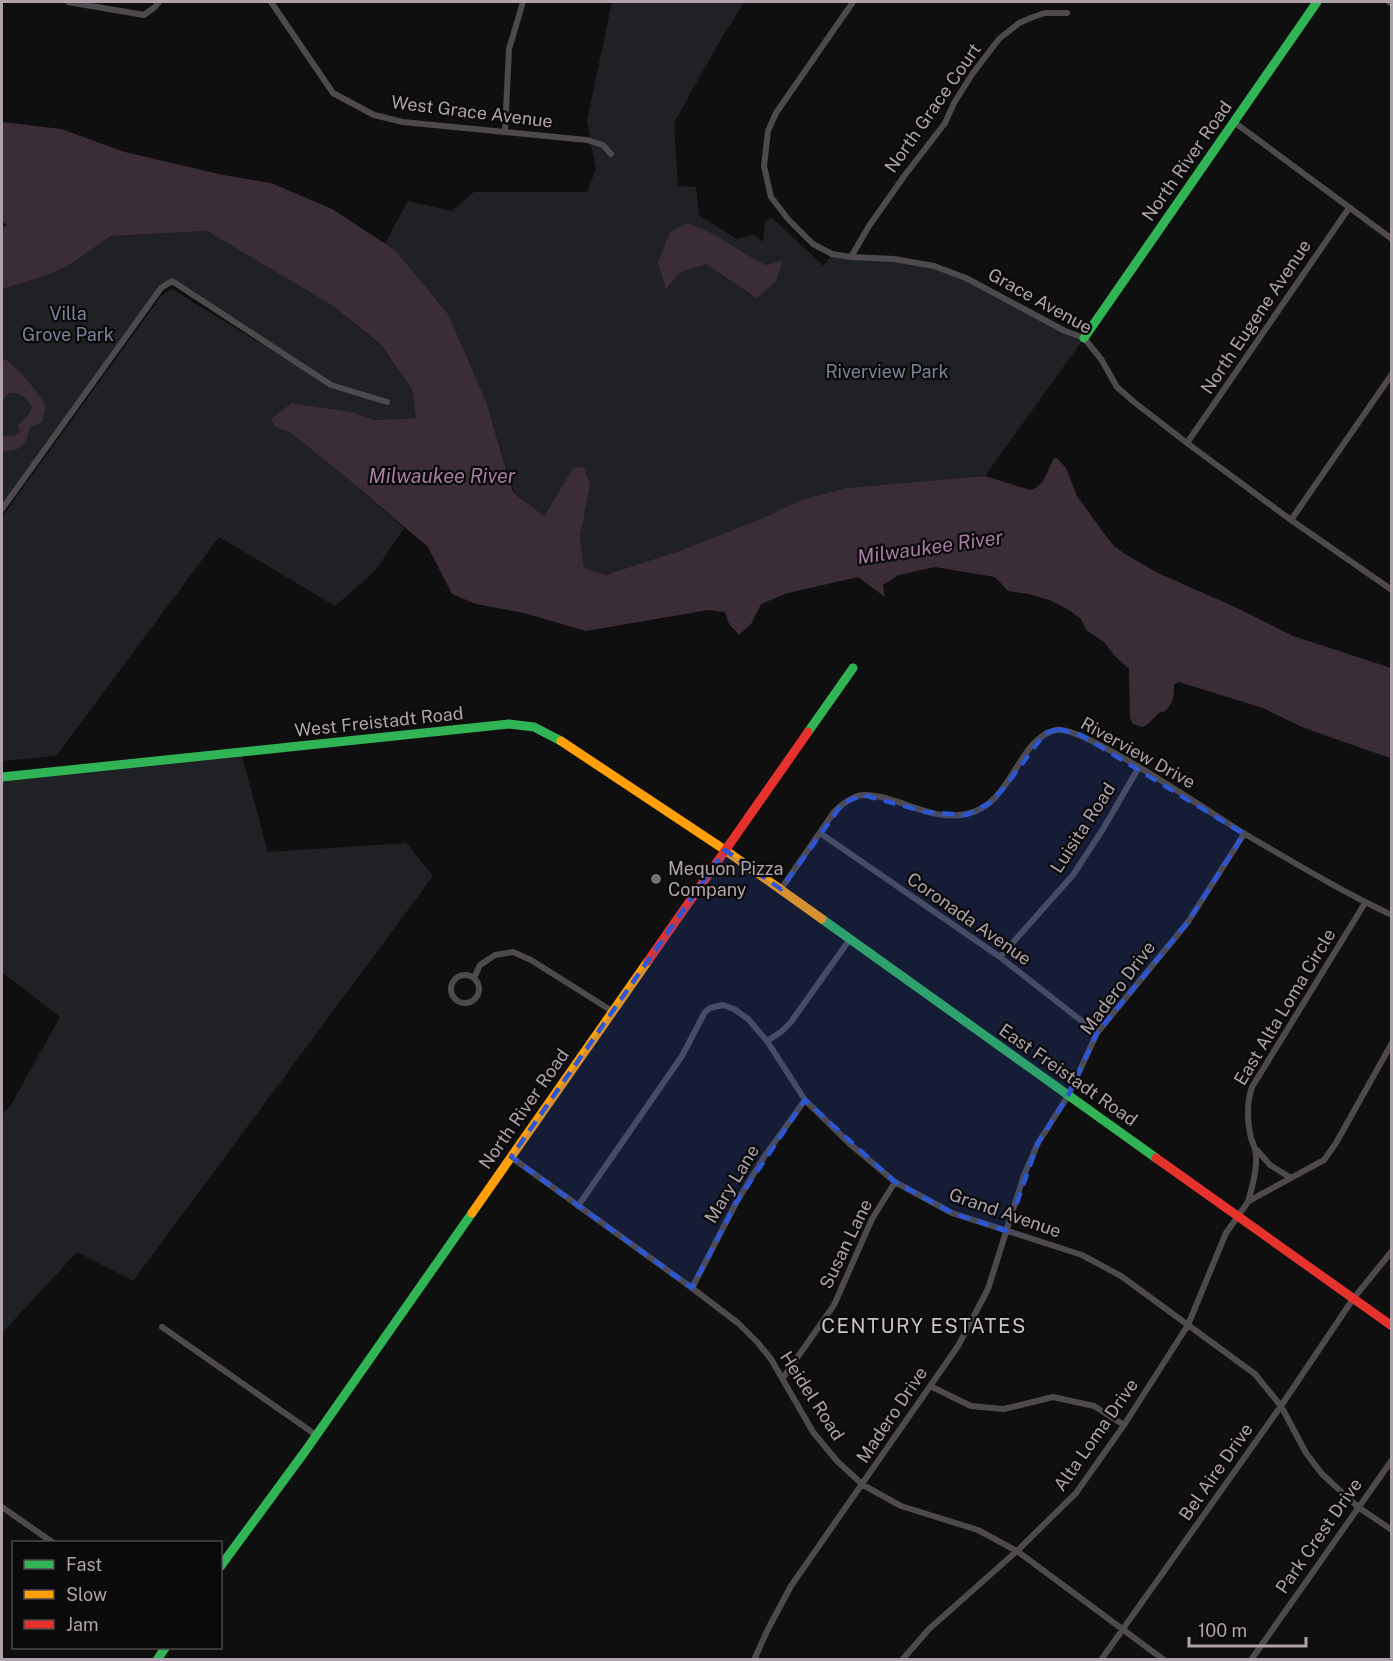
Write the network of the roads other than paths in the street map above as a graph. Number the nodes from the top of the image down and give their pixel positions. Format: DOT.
graph roads {
  1 [pos="68,2"];
  2 [pos="159,2"];
  3 [pos="271,2"];
  4 [pos="523,2"];
  5 [pos="853,2"];
  6 [pos="1317,2"];
  7 [pos="1067,13"];
  8 [pos="1234,122"];
  9 [pos="505,132"];
  10 [pos="611,154"];
  11 [pos="1349,207"];
  12 [pos="1392,239"];
  13 [pos="851,258"];
  14 [pos="1084,338"];
  15 [pos="1392,374"];
  16 [pos="387,402"];
  17 [pos="1187,443"];
  18 [pos="2,509"];
  19 [pos="1291,519"];
  20 [pos="1392,590"];
  21 [pos="853,668"];
  22 [pos="1139,767"];
  23 [pos="2,777"];
  24 [pos="820,833"];
  25 [pos="1244,834"];
  26 [pos="726,850"];
  27 [pos="781,889"];
  28 [pos="1365,903"];
  29 [pos="1392,915"];
  30 [pos="850,939"];
  31 [pos="1000,957"];
  32 [pos="474,978"];
  33 [pos="612,1011"];
  34 [pos="1097,1033"];
  35 [pos="767,1041"];
  36 [pos="1392,1043"];
  37 [pos="1068,1095"];
  38 [pos="805,1100"];
  39 [pos="1254,1147"];
  40 [pos="511,1157"];
  41 [pos="1291,1178"];
  42 [pos="895,1182"];
  43 [pos="1248,1202"];
  44 [pos="578,1206"];
  45 [pos="1238,1216"];
  46 [pos="1007,1231"];
  47 [pos="1392,1251"];
  48 [pos="692,1287"];
  49 [pos="1353,1299"];
  50 [pos="1188,1325"];
  51 [pos="1392,1326"];
  52 [pos="162,1327"];
  53 [pos="783,1378"];
  54 [pos="930,1386"];
  55 [pos="1281,1406"];
  56 [pos="1124,1425"];
  57 [pos="316,1435"];
  58 [pos="1392,1460"];
  59 [pos="863,1485"];
  60 [pos="2,1507"];
  61 [pos="1358,1507"];
  62 [pos="1392,1530"];
  63 [pos="51,1541"];
  64 [pos="1017,1551"];
  65 [pos="222,1564"];
  66 [pos="1123,1630"];
  67 [pos="754,1659"];
  68 [pos="902,1659"];
  69 [pos="1101,1659"];
  70 [pos="1164,1659"];
  71 [pos="1251,1659"];
  1 -- 2 [label="street"];
  3 -- 9 [label="street, West Grace Avenue"];
  4 -- 9 [label="street"];
  5 -- 13 [label="street, Grace Avenue"];
  6 -- 8 [label="street, North River Road"];
  7 -- 13 [label="street, North Grace Court"];
  8 -- 11 [label="street"];
  8 -- 14 [label="street, North River Road"];
  9 -- 10 [label="street, West Grace Avenue"];
  11 -- 12 [label="street"];
  11 -- 17 [label="street, North Eugene Avenue"];
  13 -- 14 [label="street, Grace Avenue"];
  14 -- 17 [label="street, Grace Avenue"];
  15 -- 19 [label="street"];
  16 -- 18 [label="street"];
  17 -- 19 [label="street, Grace Avenue"];
  19 -- 20 [label="street, Grace Avenue"];
  21 -- 26 [label="street, North River Road"];
  22 -- 24 [label="street, Riverview Drive"];
  22 -- 25 [label="street, Riverview Drive"];
  22 -- 31 [label="street, Luisita Road"];
  23 -- 26 [label="street, West Freistadt Road"];
  24 -- 27 [label="street, Riverview Drive"];
  24 -- 31 [label="street, Coronada Avenue"];
  25 -- 28 [label="street, Riverview Drive"];
  25 -- 34 [label="street, Madero Drive"];
  26 -- 27 [label="street, East Freistadt Road"];
  26 -- 33 [label="street, North River Road"];
  27 -- 30 [label="street, East Freistadt Road"];
  28 -- 29 [label="street, Riverview Drive"];
  28 -- 39 [label="street, East Alta Loma Circle"];
  30 -- 35 [label="street"];
  30 -- 37 [label="street, East Freistadt Road"];
  31 -- 34 [label="street, Coronada Avenue"];
  32 -- 32 [label="street"];
  32 -- 33 [label="street"];
  33 -- 40 [label="street, North River Road"];
  34 -- 37 [label="street, Madero Drive"];
  35 -- 38 [label="street, Grand Avenue"];
  35 -- 44 [label="street, Grand Avenue"];
  36 -- 41 [label="street"];
  37 -- 45 [label="street, East Freistadt Road"];
  37 -- 46 [label="street, Madero Drive"];
  38 -- 42 [label="street, Grand Avenue"];
  38 -- 48 [label="street, Mary Lane"];
  39 -- 41 [label="street"];
  39 -- 43 [label="street, East Alta Loma Circle"];
  40 -- 44 [label="street, Heidel Road"];
  40 -- 57 [label="street, North River Road"];
  41 -- 43 [label="street"];
  42 -- 46 [label="street, Grand Avenue"];
  42 -- 53 [label="street, Susan Lane"];
  43 -- 45 [label="street, Alta Loma Drive"];
  44 -- 48 [label="street, Heidel Road"];
  45 -- 49 [label="street, East Freistadt Road"];
  45 -- 50 [label="street, Alta Loma Drive"];
  46 -- 50 [label="street, Grand Avenue"];
  46 -- 54 [label="street, Madero Drive"];
  47 -- 49 [label="street, Bel Aire Drive"];
  48 -- 53 [label="street, Heidel Road"];
  49 -- 51 [label="street, East Freistadt Road"];
  49 -- 55 [label="street, Bel Aire Drive"];
  50 -- 55 [label="street, Grand Avenue"];
  50 -- 56 [label="street, Alta Loma Drive"];
  52 -- 57 [label="street"];
  53 -- 59 [label="street, Heidel Road"];
  54 -- 56 [label="street"];
  54 -- 59 [label="street, Madero Drive"];
  55 -- 61 [label="street, Grand Avenue"];
  55 -- 66 [label="street, Bel Aire Drive"];
  56 -- 64 [label="street, Alta Loma Drive"];
  57 -- 65 [label="street, North River Road"];
  58 -- 61 [label="street, Park Crest Drive"];
  59 -- 64 [label="street, Heidel Road"];
  59 -- 67 [label="street, Madero Drive"];
  60 -- 63 [label="street"];
  61 -- 62 [label="street, Grand Avenue"];
  61 -- 71 [label="street, Park Crest Drive"];
  64 -- 66 [label="street, Heidel Road"];
  64 -- 68 [label="street, Alta Loma Drive"];
  66 -- 69 [label="street, Bel Aire Drive"];
  66 -- 70 [label="street, Heidel Road"];
}
